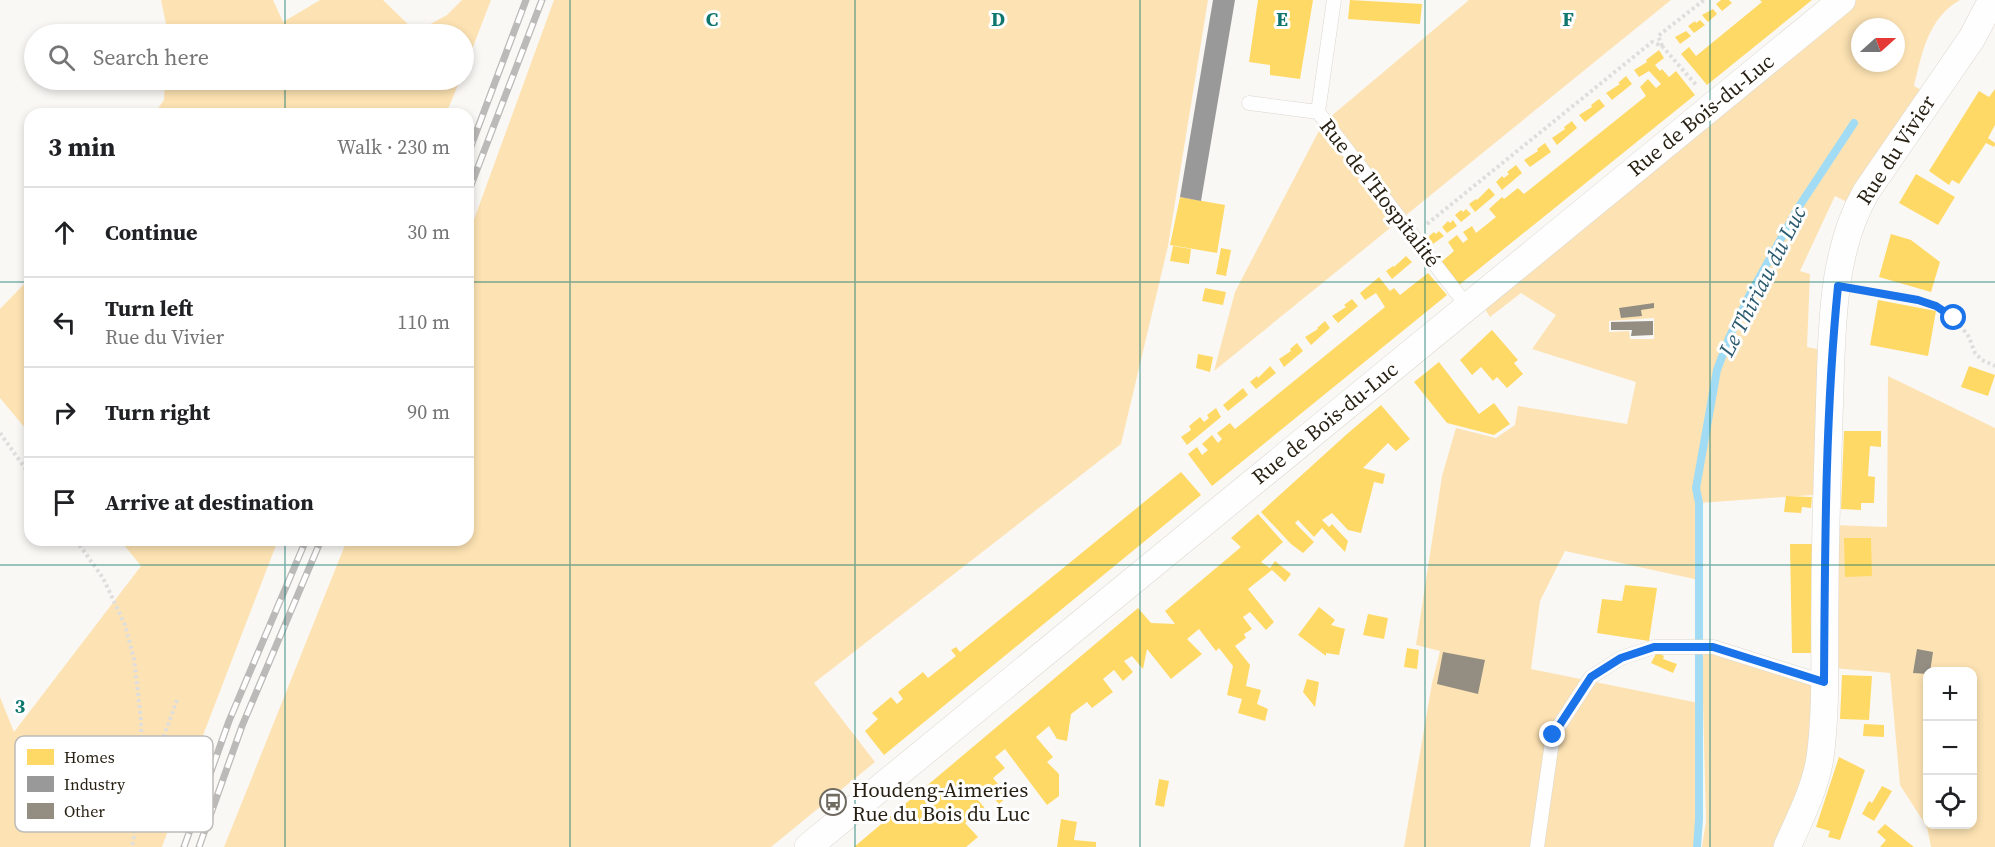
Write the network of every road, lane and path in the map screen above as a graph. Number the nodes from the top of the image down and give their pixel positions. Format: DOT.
graph roads {
  1 [pos="1334,0"];
  2 [pos="1704,0"];
  3 [pos="1842,0"];
  4 [pos="1992,0"];
  5 [pos="1662,46"];
  6 [pos="1249,103"];
  7 [pos="1713,105"];
  8 [pos="1318,112"];
  9 [pos="1412,236"];
  10 [pos="1838,286"];
  11 [pos="1467,306"];
  12 [pos="1995,366"];
  13 [pos="0,433"];
  14 [pos="24,467"];
  15 [pos="80,546"];
  16 [pos="1824,682"];
  17 [pos="177,700"];
  18 [pos="141,736"];
  19 [pos="164,736"];
  20 [pos="135,832"];
  21 [pos="132,847"];
  22 [pos="808,847"];
  23 [pos="1537,847"];
  24 [pos="1787,847"];
  1 -- 8 [label="lane, Rue de l'Hospitalité"];
  2 -- 5 [label="path"];
  3 -- 7 [label="street, Rue de Bois-du-Luc"];
  4 -- 10 [label="street, Rue du Vivier"];
  5 -- 7 [label="path"];
  5 -- 9 [label="path"];
  6 -- 8 [label="lane"];
  7 -- 11 [label="street, Rue de Bois-du-Luc"];
  8 -- 9 [label="lane, Rue de l'Hospitalité"];
  9 -- 11 [label="lane, Rue de l'Hospitalité"];
  10 -- 12 [label="path"];
  10 -- 16 [label="street, Rue du Vivier"];
  11 -- 22 [label="street, Rue de Bois-du-Luc"];
  13 -- 14 [label="path"];
  15 -- 18 [label="path"];
  16 -- 23 [label="lane"];
  16 -- 24 [label="street, Rue du Vivier"];
  17 -- 19 [label="path"];
  20 -- 21 [label="path"];
}
